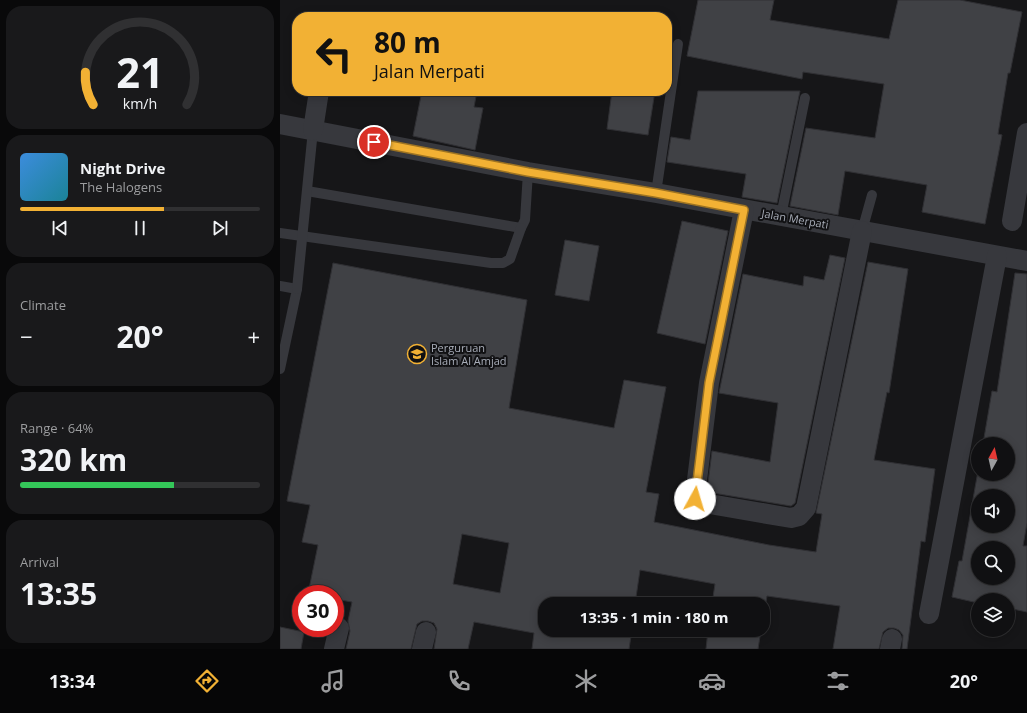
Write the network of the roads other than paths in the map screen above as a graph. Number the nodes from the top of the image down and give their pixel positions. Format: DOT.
graph roads {
  1 [pos="678,44"];
  2 [pos="672,85"];
  3 [pos="318,96"];
  4 [pos="670,96"];
  5 [pos="805,98"];
  6 [pos="280,124"];
  7 [pos="313,130"];
  8 [pos="1027,133"];
  9 [pos="528,172"];
  10 [pos="307,192"];
  11 [pos="656,193"];
  12 [pos="872,195"];
  13 [pos="744,210"];
  14 [pos="781,216"];
  15 [pos="1012,221"];
  16 [pos="521,228"];
  17 [pos="862,231"];
  18 [pos="280,233"];
  19 [pos="301,236"];
  20 [pos="997,256"];
  21 [pos="1027,261"];
  22 [pos="280,286"];
  23 [pos="297,289"];
  24 [pos="280,369"];
  25 [pos="929,614"];
  26 [pos="336,637"];
  27 [pos="334,649"];
  1 -- 2 [label="lane"];
  3 -- 7 [label="street"];
  4 -- 11 [label="lane"];
  5 -- 14 [label="lane"];
  6 -- 7 [label="street, Jalan Merpati"];
  7 -- 9 [label="street, Jalan Merpati"];
  7 -- 10 [label="lane"];
  8 -- 15 [label="street"];
  9 -- 11 [label="street, Jalan Merpati"];
  9 -- 16 [label="lane"];
  10 -- 16 [label="lane"];
  10 -- 19 [label="lane"];
  11 -- 13 [label="street, Jalan Merpati"];
  12 -- 17 [label="lane"];
  13 -- 14 [label="street, Jalan Merpati"];
  13 -- 17 [label="street"];
  14 -- 17 [label="street, Jalan Merpati"];
  16 -- 19 [label="lane"];
  17 -- 20 [label="street, Jalan Merpati"];
  18 -- 19 [label="lane"];
  19 -- 23 [label="lane"];
  20 -- 21 [label="street, Jalan Merpati"];
  20 -- 25 [label="street"];
  22 -- 23 [label="lane"];
  23 -- 24 [label="lane"];
  26 -- 27 [label="street"];
}
